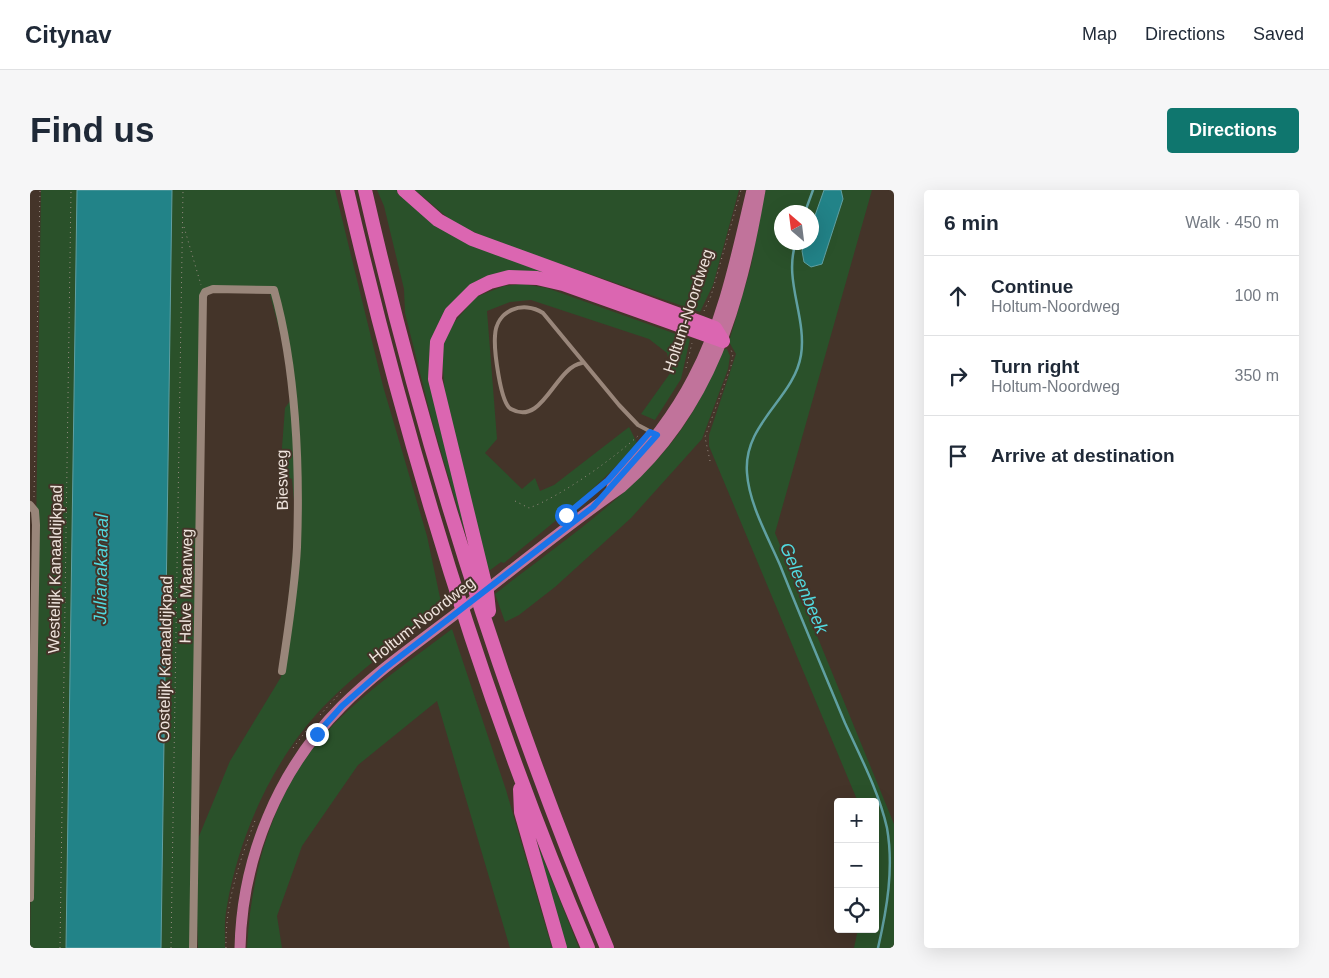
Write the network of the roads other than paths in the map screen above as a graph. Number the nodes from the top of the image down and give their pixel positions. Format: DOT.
graph roads {
  1 [pos="347,190"];
  2 [pos="365,190"];
  3 [pos="404,190"];
  4 [pos="752,190"];
  5 [pos="760,190"];
  6 [pos="205,292"];
  7 [pos="697,327"];
  8 [pos="716,336"];
  9 [pos="582,363"];
  10 [pos="657,435"];
  11 [pos="668,440"];
  12 [pos="32,507"];
  13 [pos="593,507"];
  14 [pos="494,646"];
  15 [pos="282,671"];
  16 [pos="519,776"];
  17 [pos="30,898"];
  18 [pos="193,948"];
  19 [pos="240,948"];
  20 [pos="560,948"];
  21 [pos="588,948"];
  22 [pos="607,948"];
  1 -- 16 [label="highway"];
  2 -- 14 [label="highway"];
  3 -- 7 [label="highway"];
  4 -- 8 [label="main road, Holtum-Noordweg"];
  5 -- 8 [label="main road, Holtum-Noordweg"];
  6 -- 15 [label="street, Biesweg"];
  6 -- 18 [label="street, Halve Maanweg"];
  7 -- 8 [label="highway"];
  7 -- 14 [label="highway"];
  8 -- 10 [label="main road, Holtum-Noordweg"];
  8 -- 11 [label="main road, Holtum-Noordweg"];
  9 -- 9 [label="lane"];
  9 -- 10 [label="lane"];
  10 -- 11 [label="lane"];
  10 -- 13 [label="main road, Holtum-Noordweg"];
  11 -- 13 [label="main road, Holtum-Noordweg"];
  12 -- 17 [label="street"];
  13 -- 19 [label="main road, Holtum-Noordweg"];
  14 -- 22 [label="highway"];
  16 -- 20 [label="highway"];
  16 -- 21 [label="highway"];
}
